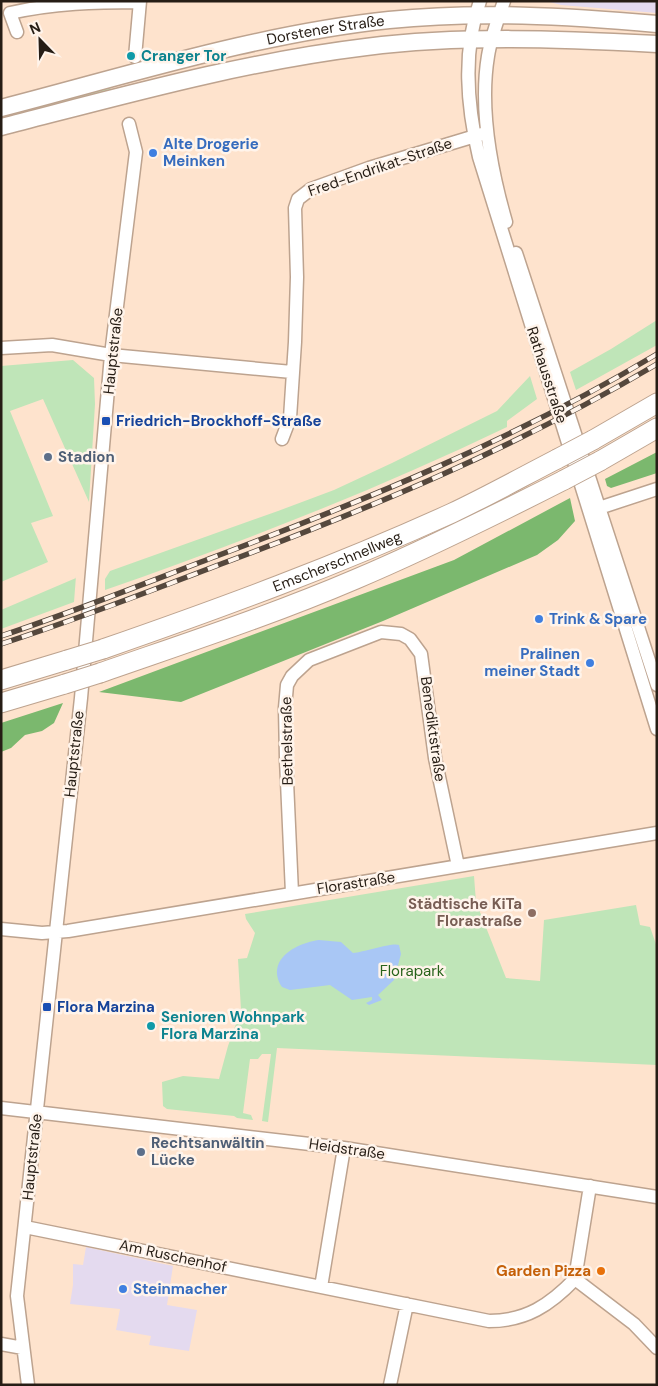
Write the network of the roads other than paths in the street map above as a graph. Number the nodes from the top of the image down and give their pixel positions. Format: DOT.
graph roads {
  1 [pos="529,1"];
  2 [pos="140,2"];
  3 [pos="477,8"];
  4 [pos="502,8"];
  5 [pos="549,16"];
  6 [pos="657,24"];
  7 [pos="16,32"];
  8 [pos="491,39"];
  9 [pos="470,40"];
  10 [pos="657,44"];
  11 [pos="135,57"];
  12 [pos="1,108"];
  13 [pos="128,124"];
  14 [pos="1,127"];
  15 [pos="487,133"];
  16 [pos="474,136"];
  17 [pos="1,348"];
  18 [pos="111,355"];
  19 [pos="292,372"];
  20 [pos="657,403"];
  21 [pos="657,428"];
  22 [pos="282,439"];
  23 [pos="657,489"];
  24 [pos="595,509"];
  25 [pos="367,636"];
  26 [pos="1,680"];
  27 [pos="657,686"];
  28 [pos="1,703"];
  29 [pos="657,729"];
  30 [pos="657,833"];
  31 [pos="458,866"];
  32 [pos="292,893"];
  33 [pos="1,929"];
  34 [pos="54,932"];
  35 [pos="1,1108"];
  36 [pos="36,1112"];
  37 [pos="344,1148"];
  38 [pos="590,1186"];
  39 [pos="657,1197"];
  40 [pos="24,1227"];
  41 [pos="575,1279"];
  42 [pos="321,1287"];
  43 [pos="407,1304"];
  44 [pos="1,1344"];
  45 [pos="23,1348"];
  46 [pos="657,1348"];
  47 [pos="28,1385"];
  48 [pos="390,1385"];
  1 -- 5 [label="main road"];
  2 -- 7 [label="street"];
  2 -- 11 [label="street"];
  3 -- 4 [label="main road, Dorstener Straße"];
  3 -- 9 [label="street, Rathausstraße"];
  3 -- 12 [label="main road, Dorstener Straße"];
  4 -- 5 [label="main road, Dorstener Straße"];
  4 -- 8 [label="street, Rathausstraße"];
  5 -- 6 [label="main road, Dorstener Straße"];
  8 -- 9 [label="main road, Dorstener Straße"];
  8 -- 10 [label="main road, Dorstener Straße"];
  8 -- 15 [label="street, Rathausstraße"];
  9 -- 14 [label="main road, Dorstener Straße"];
  9 -- 16 [label="street, Rathausstraße"];
  13 -- 18 [label="street, Hauptstraße"];
  15 -- 16 [label="street, Fred-Endrikat-Straße"];
  15 -- 24 [label="street, Rathausstraße"];
  16 -- 19 [label="street, Fred-Endrikat-Straße"];
  16 -- 24 [label="street, Rathausstraße"];
  17 -- 18 [label="street"];
  18 -- 19 [label="street"];
  18 -- 34 [label="street, Hauptstraße"];
  19 -- 22 [label="street, Fred-Endrikat-Straße"];
  20 -- 26 [label="highway, Emscherschnellweg, bridge"];
  21 -- 28 [label="highway, Emscherschnellweg, bridge"];
  23 -- 24 [label="street"];
  24 -- 27 [label="street, Rathausstraße"];
  24 -- 29 [label="street, Rathausstraße"];
  25 -- 31 [label="street, Benediktstraße"];
  25 -- 32 [label="street, Bethelstraße"];
  30 -- 31 [label="street, Florastraße"];
  31 -- 32 [label="street, Florastraße"];
  32 -- 34 [label="street, Florastraße"];
  33 -- 34 [label="street, Florastraße"];
  34 -- 36 [label="street, Hauptstraße"];
  35 -- 36 [label="street, Heidstraße"];
  36 -- 37 [label="street, Heidstraße"];
  36 -- 40 [label="street, Hauptstraße"];
  37 -- 38 [label="street, Heidstraße"];
  37 -- 42 [label="street"];
  38 -- 39 [label="street, Heidstraße"];
  38 -- 41 [label="street"];
  40 -- 42 [label="street, Am Ruschenhof"];
  40 -- 45 [label="street, Hauptstraße"];
  41 -- 43 [label="street, Am Ruschenhof"];
  41 -- 46 [label="street"];
  42 -- 43 [label="street, Am Ruschenhof"];
  43 -- 48 [label="street"];
  44 -- 45 [label="street"];
  45 -- 47 [label="street, Hauptstraße"];
}
